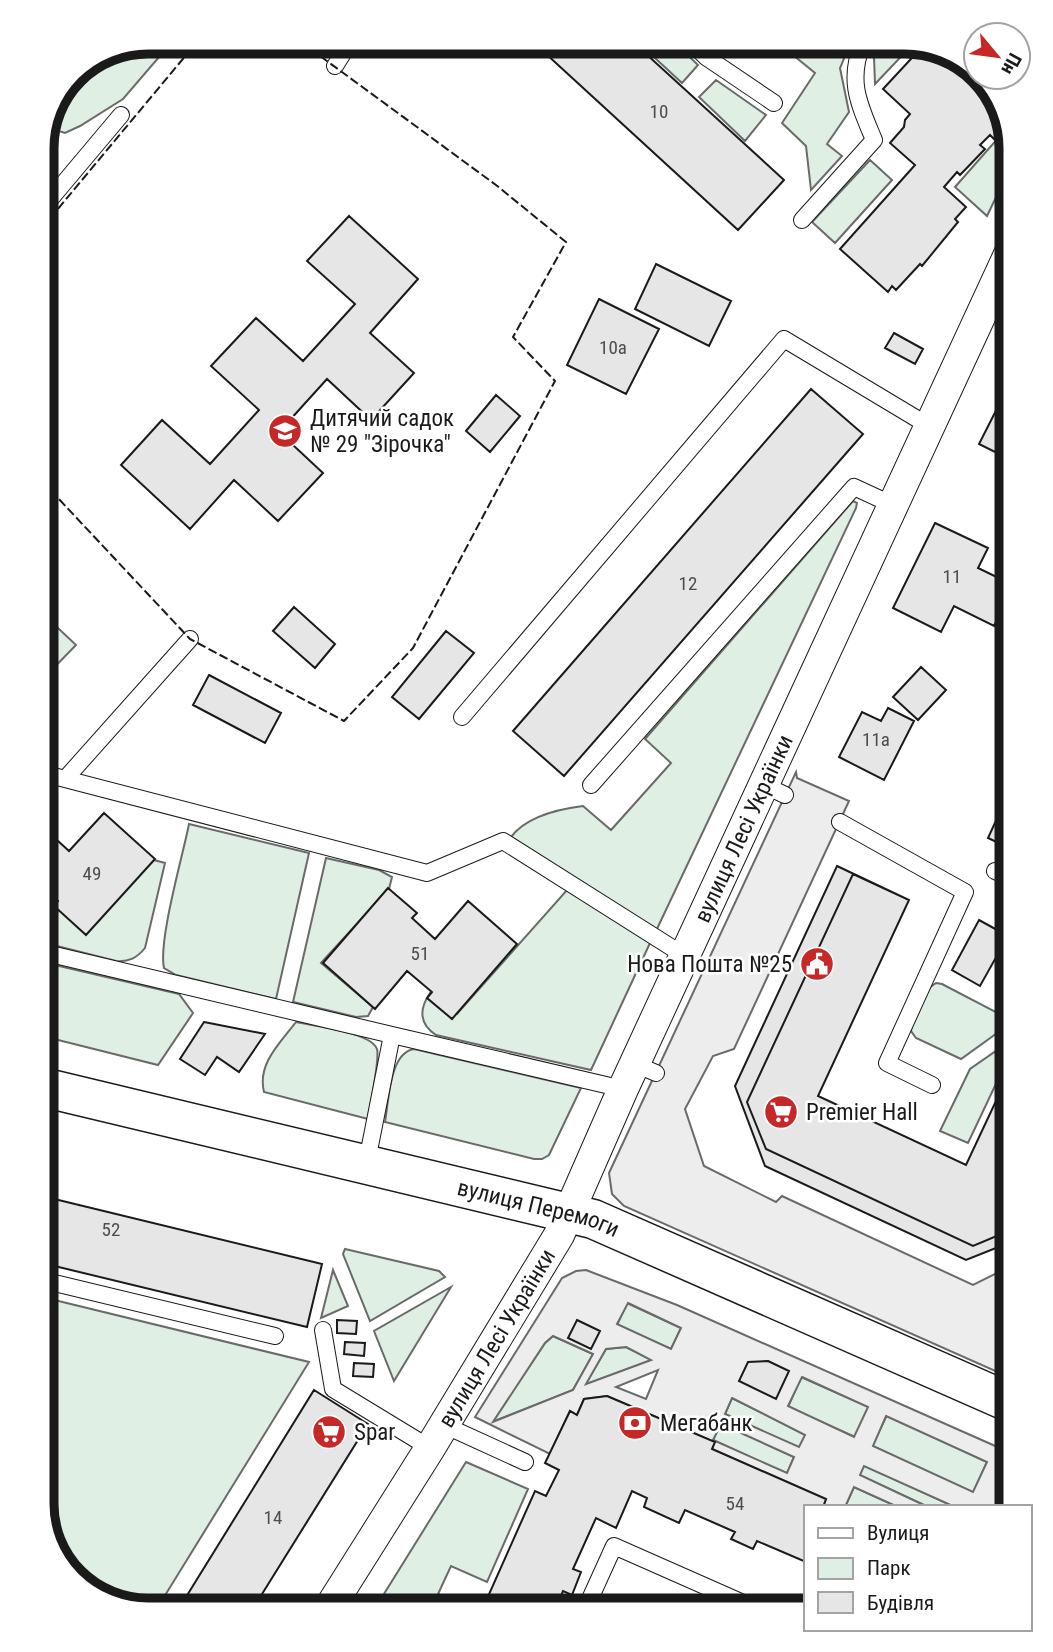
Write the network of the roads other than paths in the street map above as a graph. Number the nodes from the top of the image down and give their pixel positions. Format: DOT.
graph roads {
  1 [pos="342,54"];
  2 [pos="703,54"];
  3 [pos="858,54"];
  4 [pos="335,66"];
  5 [pos="774,103"];
  6 [pos="121,115"];
  7 [pos="54,195"];
  8 [pos="802,220"];
  9 [pos="999,276"];
  10 [pos="929,426"];
  11 [pos="893,505"];
  12 [pos="190,639"];
  13 [pos="462,716"];
  14 [pos="54,776"];
  15 [pos="66,778"];
  16 [pos="591,785"];
  17 [pos="840,822"];
  18 [pos="995,871"];
  19 [pos="999,873"];
  20 [pos="54,955"];
  21 [pos="685,956"];
  22 [pos="392,1035"];
  23 [pos="638,1075"];
  24 [pos="932,1085"];
  25 [pos="54,1090"];
  26 [pos="54,1116"];
  27 [pos="366,1166"];
  28 [pos="564,1224"];
  29 [pos="54,1283"];
  30 [pos="323,1330"];
  31 [pos="275,1336"];
  32 [pos="999,1398"];
  33 [pos="999,1419"];
  34 [pos="437,1437"];
  35 [pos="524,1462"];
  36 [pos="336,1598"];
  37 [pos="590,1598"];
  38 [pos="732,1598"];
  1 -- 4 [label="lane"];
  2 -- 5 [label="lane"];
  3 -- 8 [label="lane"];
  6 -- 7 [label="lane"];
  9 -- 10 [label="street, вулиця Лесі Українки"];
  10 -- 11 [label="street, вулиця Лесі Українки"];
  10 -- 13 [label="lane"];
  11 -- 16 [label="lane"];
  11 -- 21 [label="street, вулиця Лесі Українки"];
  12 -- 15 [label="lane"];
  14 -- 15 [label="lane"];
  15 -- 21 [label="lane"];
  17 -- 24 [label="lane"];
  18 -- 19 [label="lane"];
  20 -- 22 [label="lane"];
  21 -- 23 [label="street, вулиця Лесі Українки"];
  22 -- 23 [label="lane"];
  22 -- 27 [label="lane"];
  23 -- 28 [label="street, вулиця Лесі Українки"];
  25 -- 27 [label="main road, вулиця Перемоги"];
  26 -- 28 [label="main road, вулиця Перемоги"];
  27 -- 28 [label="main road, вулиця Перемоги"];
  28 -- 32 [label="main road, вулиця Перемоги"];
  28 -- 33 [label="main road, вулиця Перемоги"];
  28 -- 34 [label="street, вулиця Лесі Українки"];
  29 -- 31 [label="lane"];
  30 -- 34 [label="lane"];
  34 -- 35 [label="lane"];
  34 -- 36 [label="street, вулиця Лесі Українки"];
  37 -- 38 [label="lane"];
}
